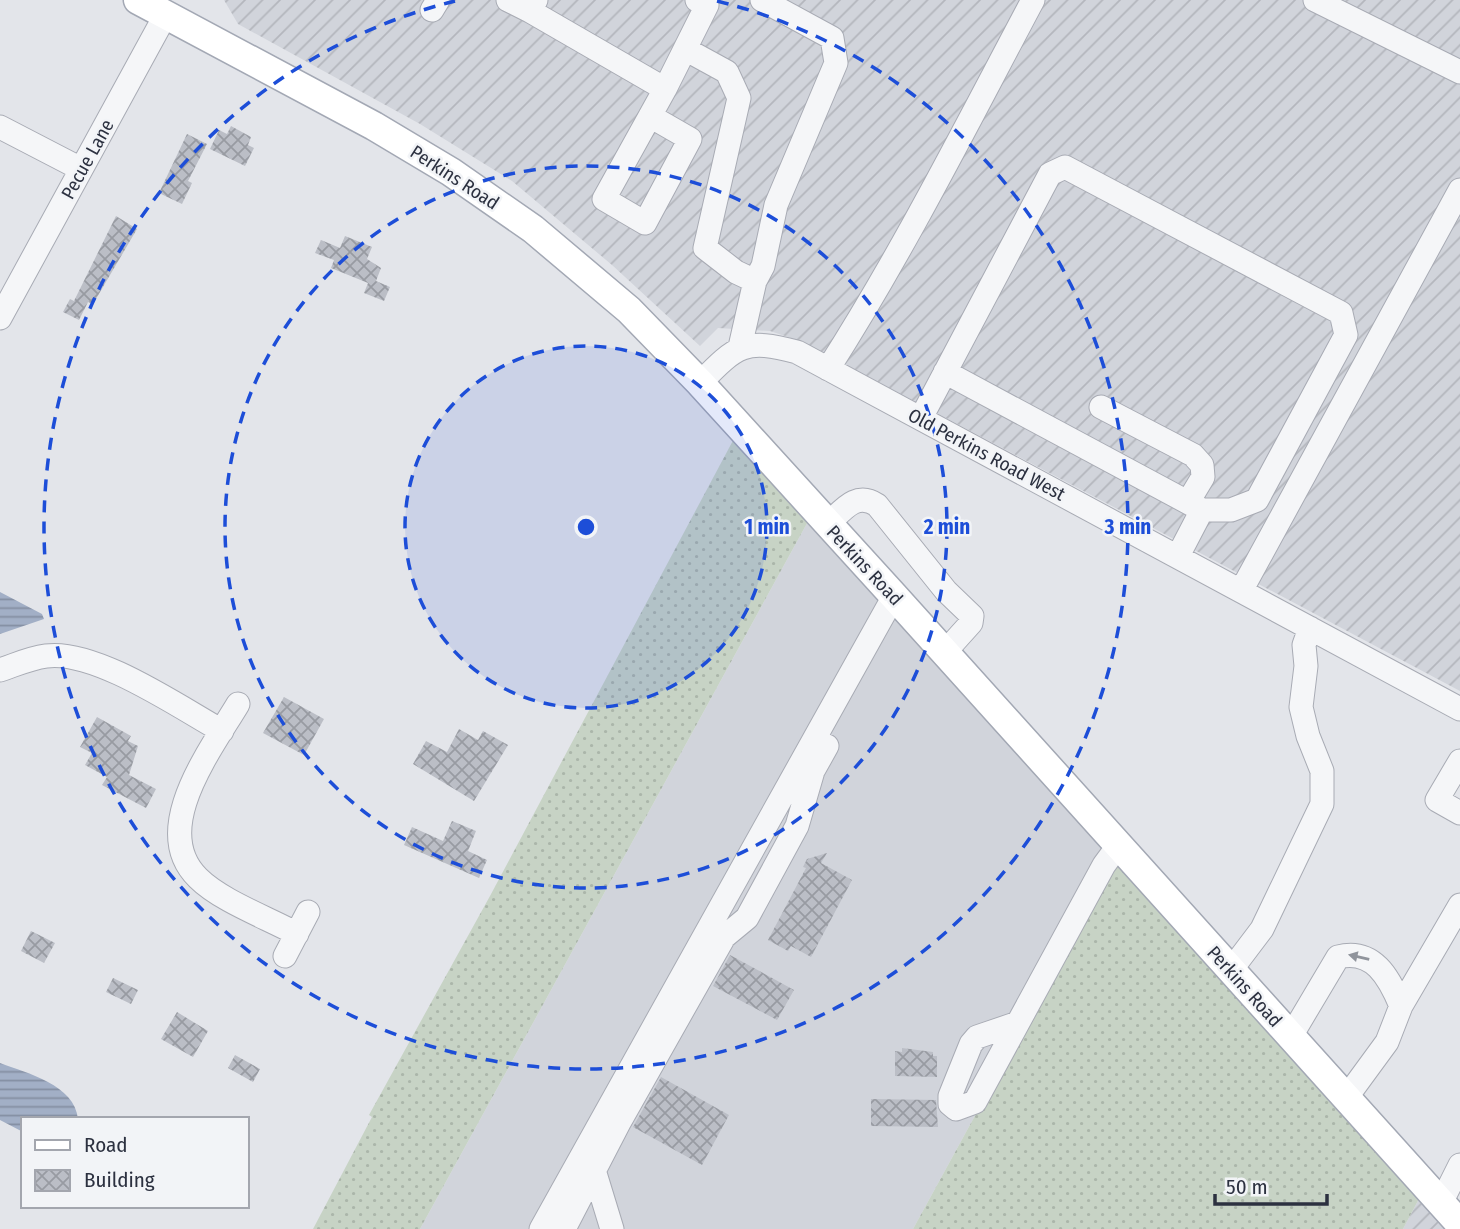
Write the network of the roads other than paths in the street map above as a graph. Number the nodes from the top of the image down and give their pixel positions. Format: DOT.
graph roads {
  1 [pos="138,0"];
  2 [pos="508,0"];
  3 [pos="697,0"];
  4 [pos="762,0"];
  5 [pos="1033,0"];
  6 [pos="1315,0"];
  7 [pos="533,5"];
  8 [pos="170,7"];
  9 [pos="685,49"];
  10 [pos="1460,72"];
  11 [pos="665,89"];
  12 [pos="650,116"];
  13 [pos="0,127"];
  14 [pos="81,169"];
  15 [pos="1460,190"];
  16 [pos="755,281"];
  17 [pos="0,318"];
  18 [pos="740,347"];
  19 [pos="828,369"];
  20 [pos="945,372"];
  21 [pos="701,383"];
  22 [pos="1101,407"];
  23 [pos="921,418"];
  24 [pos="1195,506"];
  25 [pos="828,524"];
  26 [pos="1178,556"];
  27 [pos="1241,591"];
  28 [pos="900,602"];
  29 [pos="1310,628"];
  30 [pos="944,653"];
  31 [pos="0,670"];
  32 [pos="237,704"];
  33 [pos="1460,709"];
  34 [pos="222,731"];
  35 [pos="1460,761"];
  36 [pos="1460,813"];
  37 [pos="1118,846"];
  38 [pos="1460,905"];
  39 [pos="308,912"];
  40 [pos="297,934"];
  41 [pos="285,956"];
  42 [pos="1231,971"];
  43 [pos="1401,1006"];
  44 [pos="1018,1023"];
  45 [pos="1290,1036"];
  46 [pos="1346,1098"];
  47 [pos="1460,1165"];
  48 [pos="594,1170"];
  49 [pos="1454,1220"];
  50 [pos="541,1229"];
  51 [pos="564,1229"];
  52 [pos="612,1229"];
  1 -- 8 [label="main road, Perkins Road"];
  2 -- 7 [label="street"];
  3 -- 9 [label="street"];
  4 -- 16 [label="street"];
  5 -- 19 [label="street"];
  6 -- 10 [label="street"];
  7 -- 11 [label="street"];
  8 -- 14 [label="street, Pecue Lane"];
  8 -- 21 [label="main road, Perkins Road"];
  9 -- 11 [label="street"];
  9 -- 16 [label="street"];
  11 -- 12 [label="street"];
  13 -- 14 [label="street"];
  14 -- 17 [label="street, Pecue Lane"];
  15 -- 27 [label="street"];
  16 -- 18 [label="street"];
  18 -- 19 [label="street, Old Perkins Road West"];
  18 -- 21 [label="street"];
  19 -- 23 [label="street, Old Perkins Road West"];
  20 -- 23 [label="street"];
  20 -- 24 [label="street"];
  20 -- 24 [label="street"];
  21 -- 25 [label="main road, Perkins Road"];
  22 -- 24 [label="street"];
  23 -- 26 [label="street, Old Perkins Road West"];
  24 -- 26 [label="street"];
  25 -- 28 [label="main road, Perkins Road"];
  25 -- 30 [label="street"];
  26 -- 27 [label="street, Old Perkins Road West"];
  27 -- 29 [label="street, Old Perkins Road West"];
  28 -- 30 [label="main road, Perkins Road"];
  28 -- 48 [label="street"];
  28 -- 50 [label="street"];
  29 -- 33 [label="street, Old Perkins Road West"];
  29 -- 42 [label="street"];
  30 -- 37 [label="main road, Perkins Road"];
  31 -- 34 [label="street"];
  32 -- 34 [label="street"];
  34 -- 40 [label="street"];
  35 -- 36 [label="street"];
  37 -- 42 [label="main road, Perkins Road"];
  37 -- 44 [label="street"];
  38 -- 43 [label="street"];
  39 -- 40 [label="street"];
  40 -- 41 [label="street"];
  42 -- 45 [label="main road, Perkins Road"];
  43 -- 45 [label="street, one-way"];
  43 -- 46 [label="street"];
  45 -- 46 [label="main road, Perkins Road"];
  46 -- 49 [label="main road, Perkins Road"];
  47 -- 49 [label="street"];
  48 -- 51 [label="street"];
  48 -- 52 [label="street"];
}
